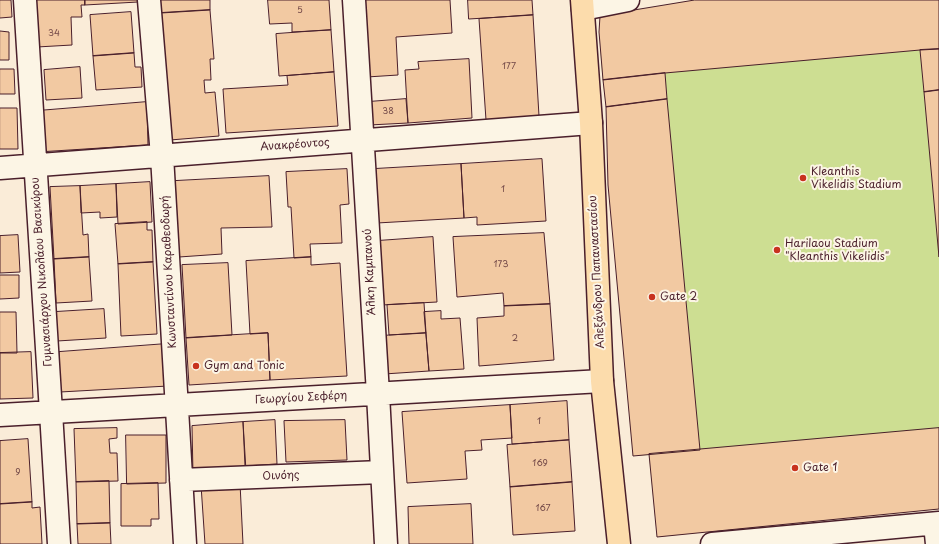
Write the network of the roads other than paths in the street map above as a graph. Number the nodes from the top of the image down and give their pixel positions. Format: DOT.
graph roads {
  1 [pos="25,0"];
  2 [pos="150,0"];
  3 [pos="354,0"];
  4 [pos="628,0"];
  5 [pos="583,4"];
  6 [pos="591,123"];
  7 [pos="362,140"];
  8 [pos="162,156"];
  9 [pos="35,165"];
  10 [pos="0,168"];
  11 [pos="602,381"];
  12 [pos="378,394"];
  13 [pos="176,405"];
  14 [pos="51,412"];
  15 [pos="0,415"];
  16 [pos="382,472"];
  17 [pos="181,480"];
  18 [pos="937,530"];
  19 [pos="59,544"];
  20 [pos="185,544"];
  21 [pos="386,544"];
  22 [pos="619,544"];
  23 [pos="712,544"];
  1 -- 9 [label="street, Γυμνασιάρχου Νικολάου Βασικύρου"];
  2 -- 8 [label="street, Κωνσταντίνου Καραθεοδωρή"];
  3 -- 7 [label="street, Άλκη Καμπανού"];
  4 -- 5 [label="street"];
  5 -- 6 [label="main road, Αλεξάνδρου Παπαναστασίου"];
  6 -- 7 [label="street, Ανακρέοντος"];
  6 -- 11 [label="main road, Αλεξάνδρου Παπαναστασίου"];
  7 -- 8 [label="street, Ανακρέοντος"];
  7 -- 12 [label="street, Άλκη Καμπανού"];
  8 -- 9 [label="street, Ανακρέοντος"];
  8 -- 13 [label="street, Κωνσταντίνου Καραθεοδωρή"];
  9 -- 10 [label="street, Ανακρέοντος"];
  9 -- 14 [label="street, Γυμνασιάρχου Νικολάου Βασικύρου"];
  11 -- 12 [label="street, Γεωργίου Σεφέρη"];
  11 -- 22 [label="main road, Αλεξάνδρου Παπαναστασίου"];
  12 -- 13 [label="street, Γεωργίου Σεφέρη"];
  12 -- 16 [label="street, Άλκη Καμπανού"];
  13 -- 14 [label="street, Γεωργίου Σεφέρη"];
  13 -- 17 [label="street, Κωνσταντίνου Καραθεοδωρή"];
  14 -- 15 [label="street, Γεωργίου Σεφέρη"];
  14 -- 19 [label="street, Γυμνασιάρχου Νικολάου Βασικύρου"];
  16 -- 17 [label="street, Οινόης"];
  16 -- 21 [label="street, Άλκη Καμπανού"];
  17 -- 20 [label="street, Κωνσταντίνου Καραθεοδωρή"];
  18 -- 23 [label="street"];
}
